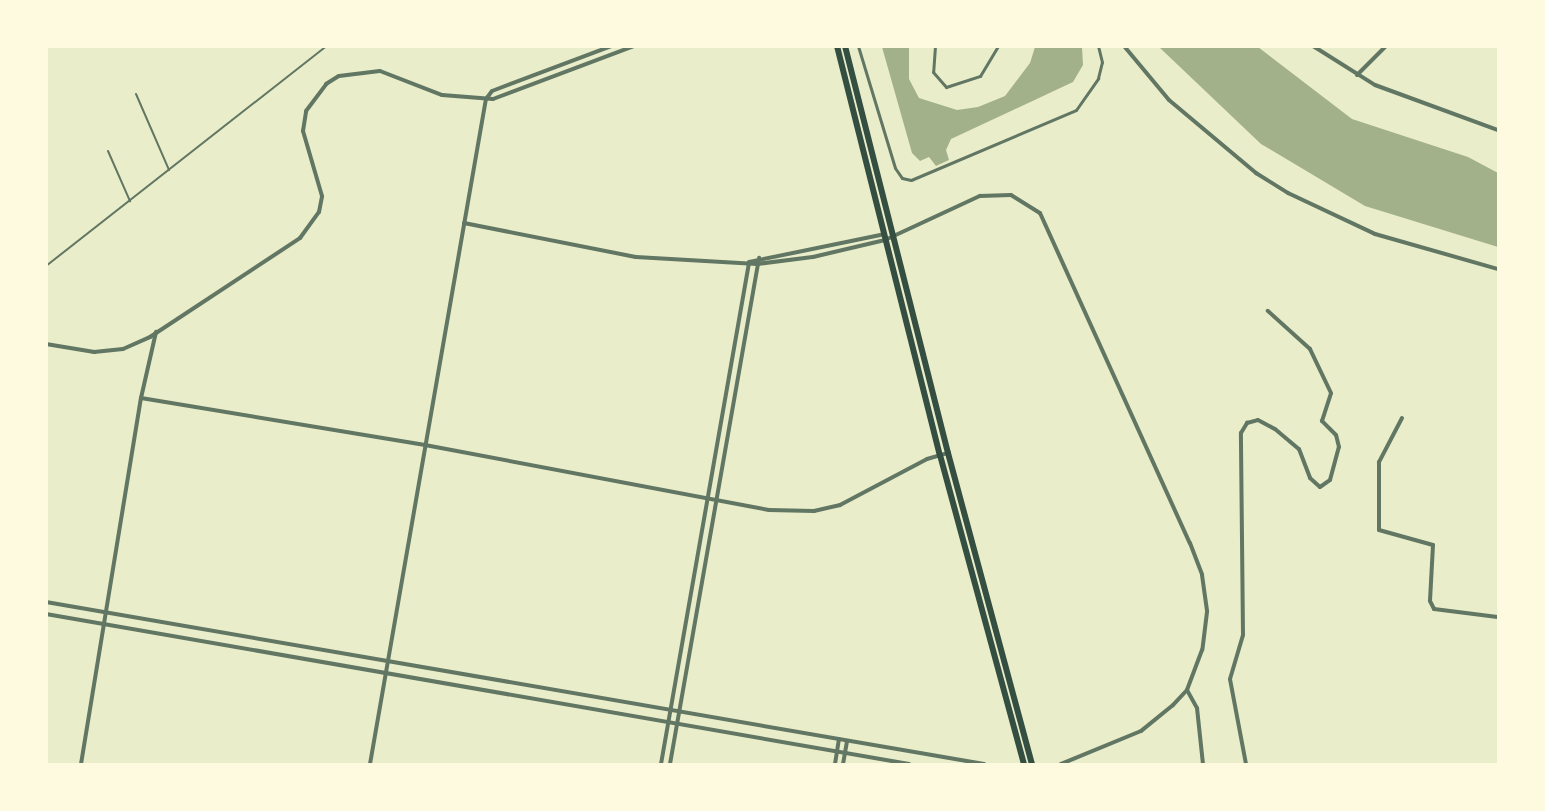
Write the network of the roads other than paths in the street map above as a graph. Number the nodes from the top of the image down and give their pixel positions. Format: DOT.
graph roads {
  1 [pos="327,46"];
  2 [pos="612,46"];
  3 [pos="634,46"];
  4 [pos="837,46"];
  5 [pos="846,46"];
  6 [pos="858,46"];
  7 [pos="935,46"];
  8 [pos="998,46"];
  9 [pos="1098,46"];
  10 [pos="1124,46"];
  11 [pos="1313,46"];
  12 [pos="1386,46"];
  13 [pos="1358,75"];
  14 [pos="136,94"];
  15 [pos="486,99"];
  16 [pos="1498,130"];
  17 [pos="108,151"];
  18 [pos="169,170"];
  19 [pos="130,201"];
  20 [pos="464,223"];
  21 [pos="892,235"];
  22 [pos="884,237"];
  23 [pos="759,258"];
  24 [pos="749,263"];
  25 [pos="758,264"];
  26 [pos="46,266"];
  27 [pos="1498,269"];
  28 [pos="1268,311"];
  29 [pos="156,332"];
  30 [pos="46,344"];
  31 [pos="141,398"];
  32 [pos="1402,418"];
  33 [pos="425,445"];
  34 [pos="948,453"];
  35 [pos="940,455"];
  36 [pos="708,497"];
  37 [pos="716,499"];
  38 [pos="46,602"];
  39 [pos="107,610"];
  40 [pos="46,614"];
  41 [pos="1498,617"];
  42 [pos="104,623"];
  43 [pos="387,662"];
  44 [pos="386,673"];
  45 [pos="1187,690"];
  46 [pos="671,711"];
  47 [pos="679,712"];
  48 [pos="669,722"];
  49 [pos="677,723"];
  50 [pos="839,739"];
  51 [pos="848,741"];
  52 [pos="837,751"];
  53 [pos="845,753"];
  54 [pos="940,756"];
  55 [pos="81,765"];
  56 [pos="370,765"];
  57 [pos="661,765"];
  58 [pos="670,765"];
  59 [pos="835,765"];
  60 [pos="843,765"];
  61 [pos="909,765"];
  62 [pos="938,765"];
  63 [pos="984,765"];
  64 [pos="1024,765"];
  65 [pos="1032,765"];
  66 [pos="1061,765"];
  67 [pos="1203,765"];
  68 [pos="1246,765"];
  1 -- 18 [label="lane"];
  2 -- 15 [label="street"];
  3 -- 15 [label="street"];
  4 -- 22 [label="main road"];
  5 -- 21 [label="main road"];
  6 -- 9 [label="street"];
  7 -- 8 [label="street"];
  10 -- 27 [label="street"];
  11 -- 13 [label="street"];
  12 -- 13 [label="street"];
  13 -- 16 [label="street"];
  14 -- 18 [label="lane"];
  15 -- 20 [label="street"];
  15 -- 29 [label="street"];
  17 -- 19 [label="lane"];
  18 -- 19 [label="lane"];
  19 -- 26 [label="lane"];
  20 -- 24 [label="street"];
  20 -- 33 [label="street"];
  21 -- 22 [label="street"];
  21 -- 34 [label="main road"];
  21 -- 45 [label="street"];
  22 -- 23 [label="street"];
  22 -- 25 [label="street"];
  22 -- 35 [label="main road"];
  23 -- 24 [label="street"];
  23 -- 25 [label="street"];
  24 -- 25 [label="street"];
  24 -- 36 [label="street"];
  25 -- 37 [label="street"];
  28 -- 68 [label="street"];
  29 -- 30 [label="street"];
  29 -- 31 [label="street"];
  31 -- 33 [label="street"];
  31 -- 39 [label="street"];
  32 -- 41 [label="street"];
  33 -- 36 [label="street"];
  33 -- 43 [label="street"];
  34 -- 35 [label="street"];
  34 -- 65 [label="main road"];
  35 -- 37 [label="street"];
  35 -- 64 [label="main road"];
  36 -- 37 [label="street"];
  36 -- 46 [label="street"];
  37 -- 47 [label="street"];
  38 -- 39 [label="street"];
  39 -- 42 [label="street"];
  39 -- 43 [label="street"];
  40 -- 42 [label="street"];
  42 -- 44 [label="street"];
  42 -- 55 [label="street"];
  43 -- 44 [label="street"];
  43 -- 46 [label="street"];
  44 -- 48 [label="street"];
  44 -- 56 [label="street"];
  45 -- 66 [label="street"];
  45 -- 67 [label="street"];
  46 -- 47 [label="street"];
  46 -- 48 [label="street"];
  47 -- 49 [label="street"];
  47 -- 50 [label="street"];
  48 -- 49 [label="street"];
  48 -- 57 [label="street"];
  49 -- 52 [label="street"];
  49 -- 58 [label="street"];
  50 -- 51 [label="street"];
  50 -- 52 [label="street"];
  51 -- 53 [label="street"];
  51 -- 54 [label="street"];
  52 -- 53 [label="street"];
  52 -- 59 [label="street"];
  53 -- 60 [label="street"];
  53 -- 61 [label="street"];
  54 -- 62 [label="street"];
  54 -- 63 [label="street"];
}
